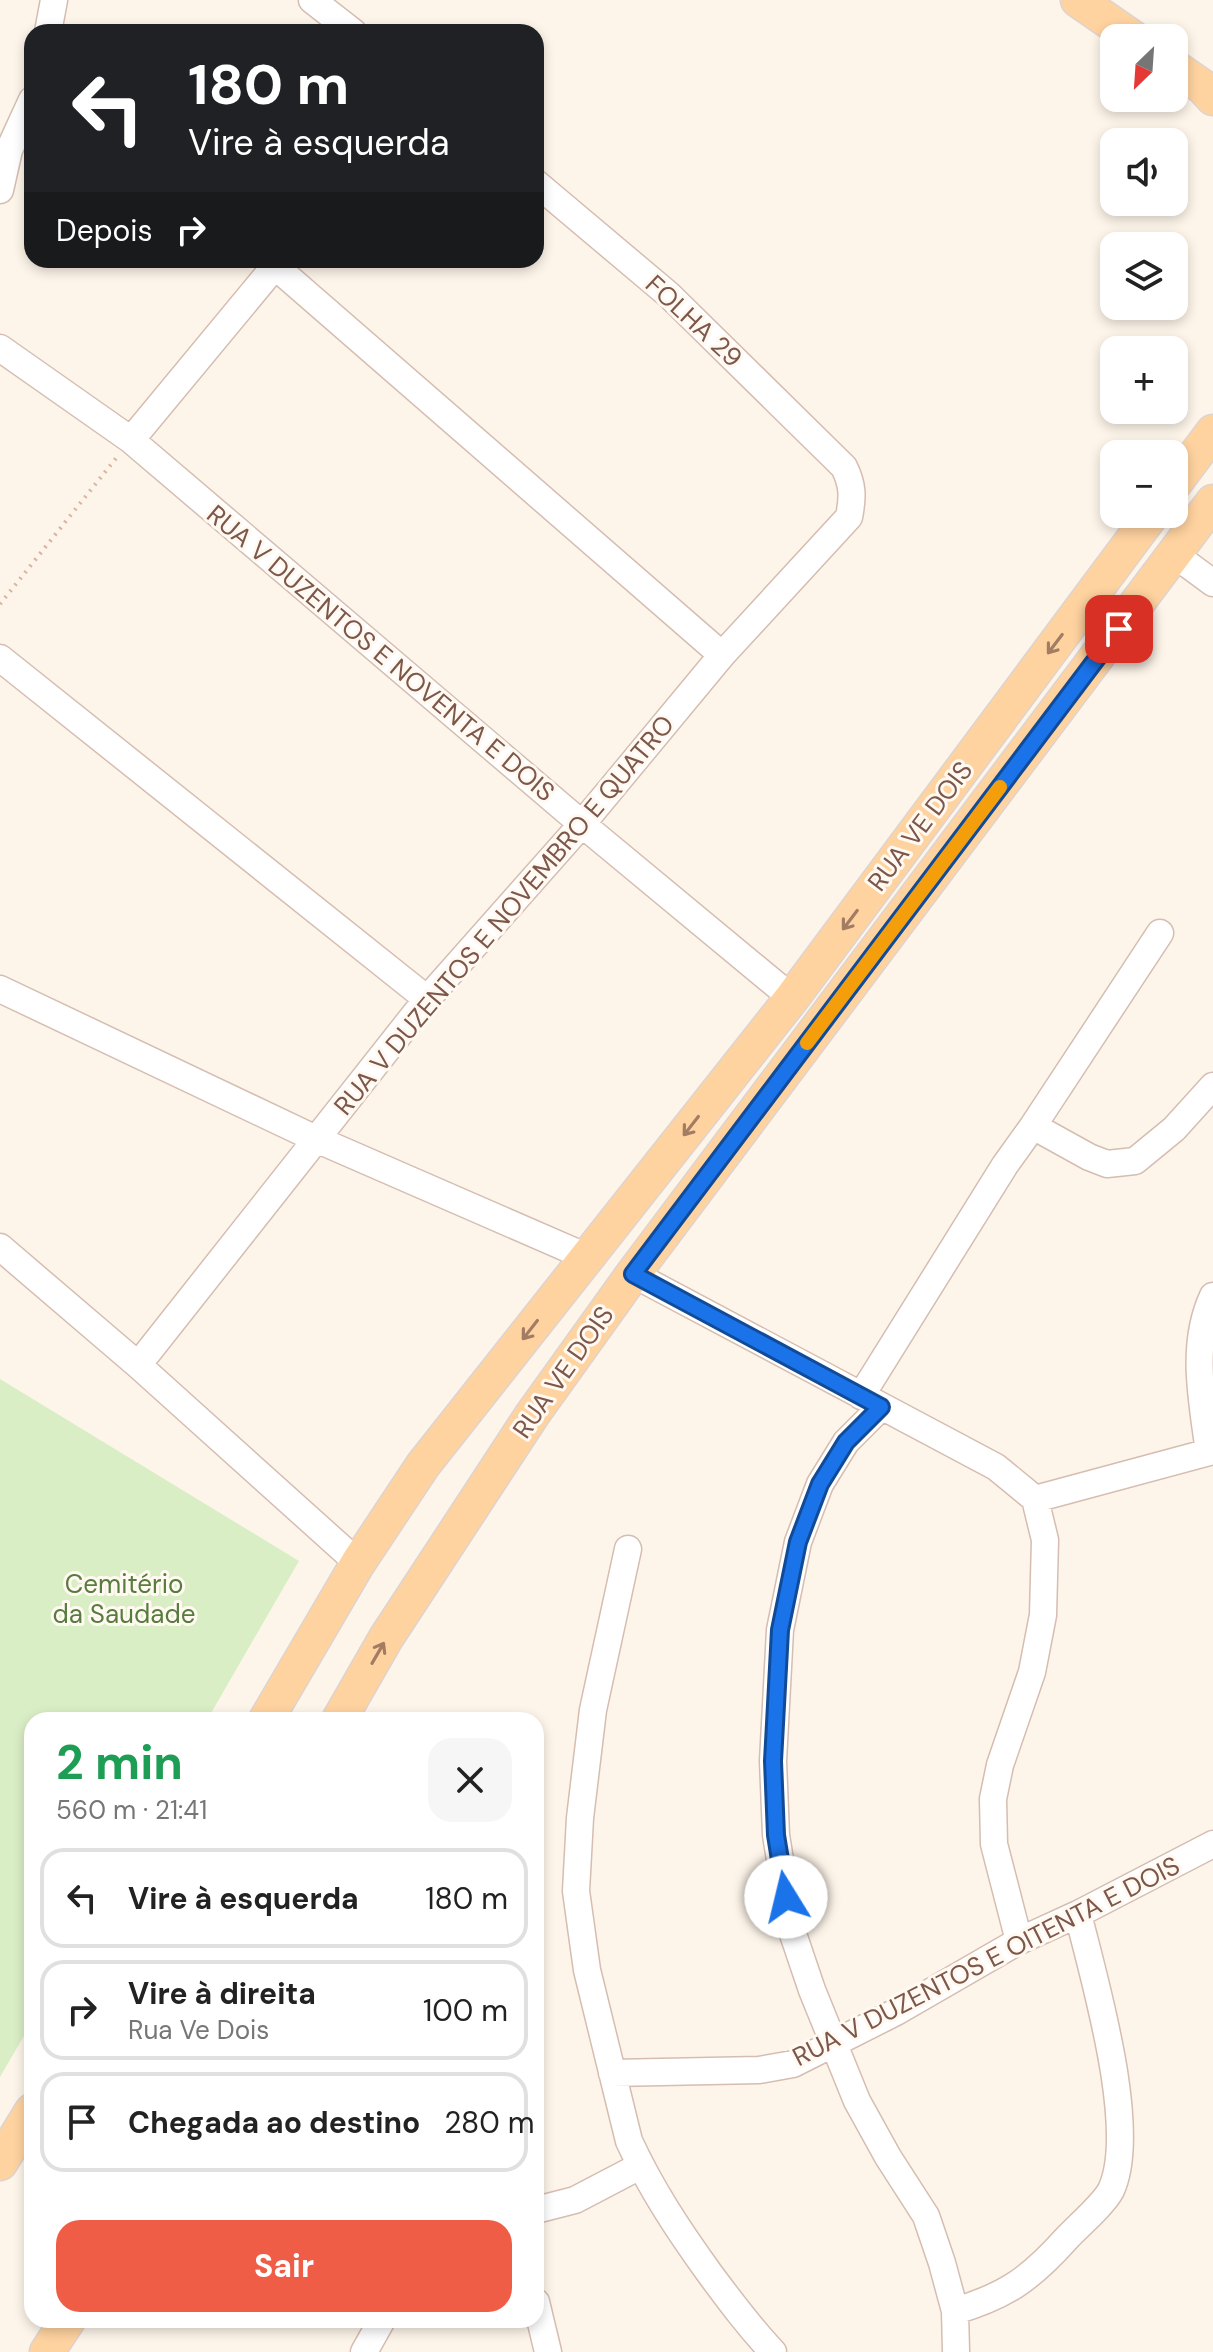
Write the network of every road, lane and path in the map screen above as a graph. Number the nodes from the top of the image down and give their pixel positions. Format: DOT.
graph roads {
  1 [pos="54,0"];
  2 [pos="312,0"];
  3 [pos="1078,0"];
  4 [pos="50,24"];
  5 [pos="343,24"];
  6 [pos="1113,24"];
  7 [pos="1188,77"];
  8 [pos="1213,98"];
  9 [pos="24,117"];
  10 [pos="0,190"];
  11 [pos="544,190"];
  12 [pos="270,268"];
  13 [pos="282,268"];
  14 [pos="0,348"];
  15 [pos="1213,432"];
  16 [pos="131,440"];
  17 [pos="1188,465"];
  18 [pos="844,467"];
  19 [pos="1213,502"];
  20 [pos="1142,528"];
  21 [pos="1175,555"];
  22 [pos="1213,583"];
  23 [pos="0,604"];
  24 [pos="722,655"];
  25 [pos="0,658"];
  26 [pos="582,824"];
  27 [pos="1160,933"];
  28 [pos="0,989"];
  29 [pos="792,998"];
  30 [pos="427,999"];
  31 [pos="1213,1086"];
  32 [pos="1033,1126"];
  33 [pos="316,1139"];
  34 [pos="0,1247"];
  35 [pos="587,1257"];
  36 [pos="633,1274"];
  37 [pos="1213,1296"];
  38 [pos="138,1365"];
  39 [pos="871,1401"];
  40 [pos="1211,1452"];
  41 [pos="1035,1499"];
  42 [pos="628,1549"];
  43 [pos="358,1563"];
  44 [pos="271,1712"];
  45 [pos="344,1712"];
  46 [pos="1213,1844"];
  47 [pos="1078,1914"];
  48 [pos="1019,1941"];
  49 [pos="833,2045"];
  50 [pos="612,2073"];
  51 [pos="24,2124"];
  52 [pos="0,2163"];
  53 [pos="640,2166"];
  54 [pos="544,2208"];
  55 [pos="955,2311"];
  56 [pos="63,2328"];
  57 [pos="378,2328"];
  58 [pos="542,2328"];
  59 [pos="47,2352"];
  60 [pos="364,2352"];
  61 [pos="548,2352"];
  62 [pos="773,2352"];
  63 [pos="956,2352"];
  1 -- 4 [label="street"];
  2 -- 5 [label="street"];
  3 -- 6 [label="main road"];
  7 -- 8 [label="main road"];
  9 -- 10 [label="street"];
  11 -- 18 [label="street, FOLHA 29"];
  12 -- 16 [label="street"];
  13 -- 24 [label="street"];
  14 -- 16 [label="street, RUA V DUZENTOS E NOVENTA E DOIS"];
  15 -- 17 [label="main road"];
  16 -- 23 [label="path"];
  16 -- 26 [label="street, RUA V DUZENTOS E NOVENTA E DOIS"];
  18 -- 24 [label="street, RUA V DUZENTOS E NOVEMBRO E QUATRO"];
  19 -- 21 [label="main road, RUA VE DOIS"];
  20 -- 29 [label="main road, RUA VE DOIS, one-way"];
  21 -- 22 [label="street"];
  21 -- 36 [label="main road, RUA VE DOIS"];
  24 -- 26 [label="street, RUA V DUZENTOS E NOVEMBRO E QUATRO"];
  25 -- 30 [label="street"];
  26 -- 29 [label="street, RUA V DUZENTOS E NOVENTA E DOIS"];
  26 -- 30 [label="street, RUA V DUZENTOS E NOVEMBRO E QUATRO"];
  27 -- 32 [label="street"];
  28 -- 33 [label="street"];
  29 -- 35 [label="main road, RUA VE DOIS, one-way"];
  30 -- 33 [label="street, RUA V DUZENTOS E NOVEMBRO E QUATRO"];
  31 -- 32 [label="street"];
  32 -- 39 [label="street"];
  33 -- 35 [label="street"];
  33 -- 38 [label="street, RUA V DUZENTOS E NOVEMBRO E QUATRO"];
  34 -- 38 [label="street"];
  35 -- 43 [label="main road, RUA VE DOIS, one-way"];
  36 -- 39 [label="street"];
  45 -- 36 [label="main road, RUA VE DOIS, one-way"];
  37 -- 40 [label="street"];
  38 -- 43 [label="street"];
  39 -- 41 [label="street"];
  39 -- 49 [label="street"];
  40 -- 41 [label="street"];
  41 -- 48 [label="street"];
  42 -- 50 [label="street"];
  43 -- 44 [label="main road, RUA VE DOIS"];
  46 -- 47 [label="street, RUA V DUZENTOS E OITENTA E DOIS"];
  47 -- 48 [label="street, RUA V DUZENTOS E OITENTA E DOIS"];
  47 -- 55 [label="street"];
  48 -- 49 [label="street, RUA V DUZENTOS E OITENTA E DOIS"];
  49 -- 50 [label="street, RUA V DUZENTOS E OITENTA E DOIS"];
  49 -- 55 [label="street"];
  50 -- 53 [label="street"];
  51 -- 52 [label="main road"];
  53 -- 54 [label="street"];
  53 -- 62 [label="street"];
  55 -- 63 [label="street"];
  56 -- 59 [label="main road"];
  57 -- 60 [label="street"];
  58 -- 61 [label="street"];
}
